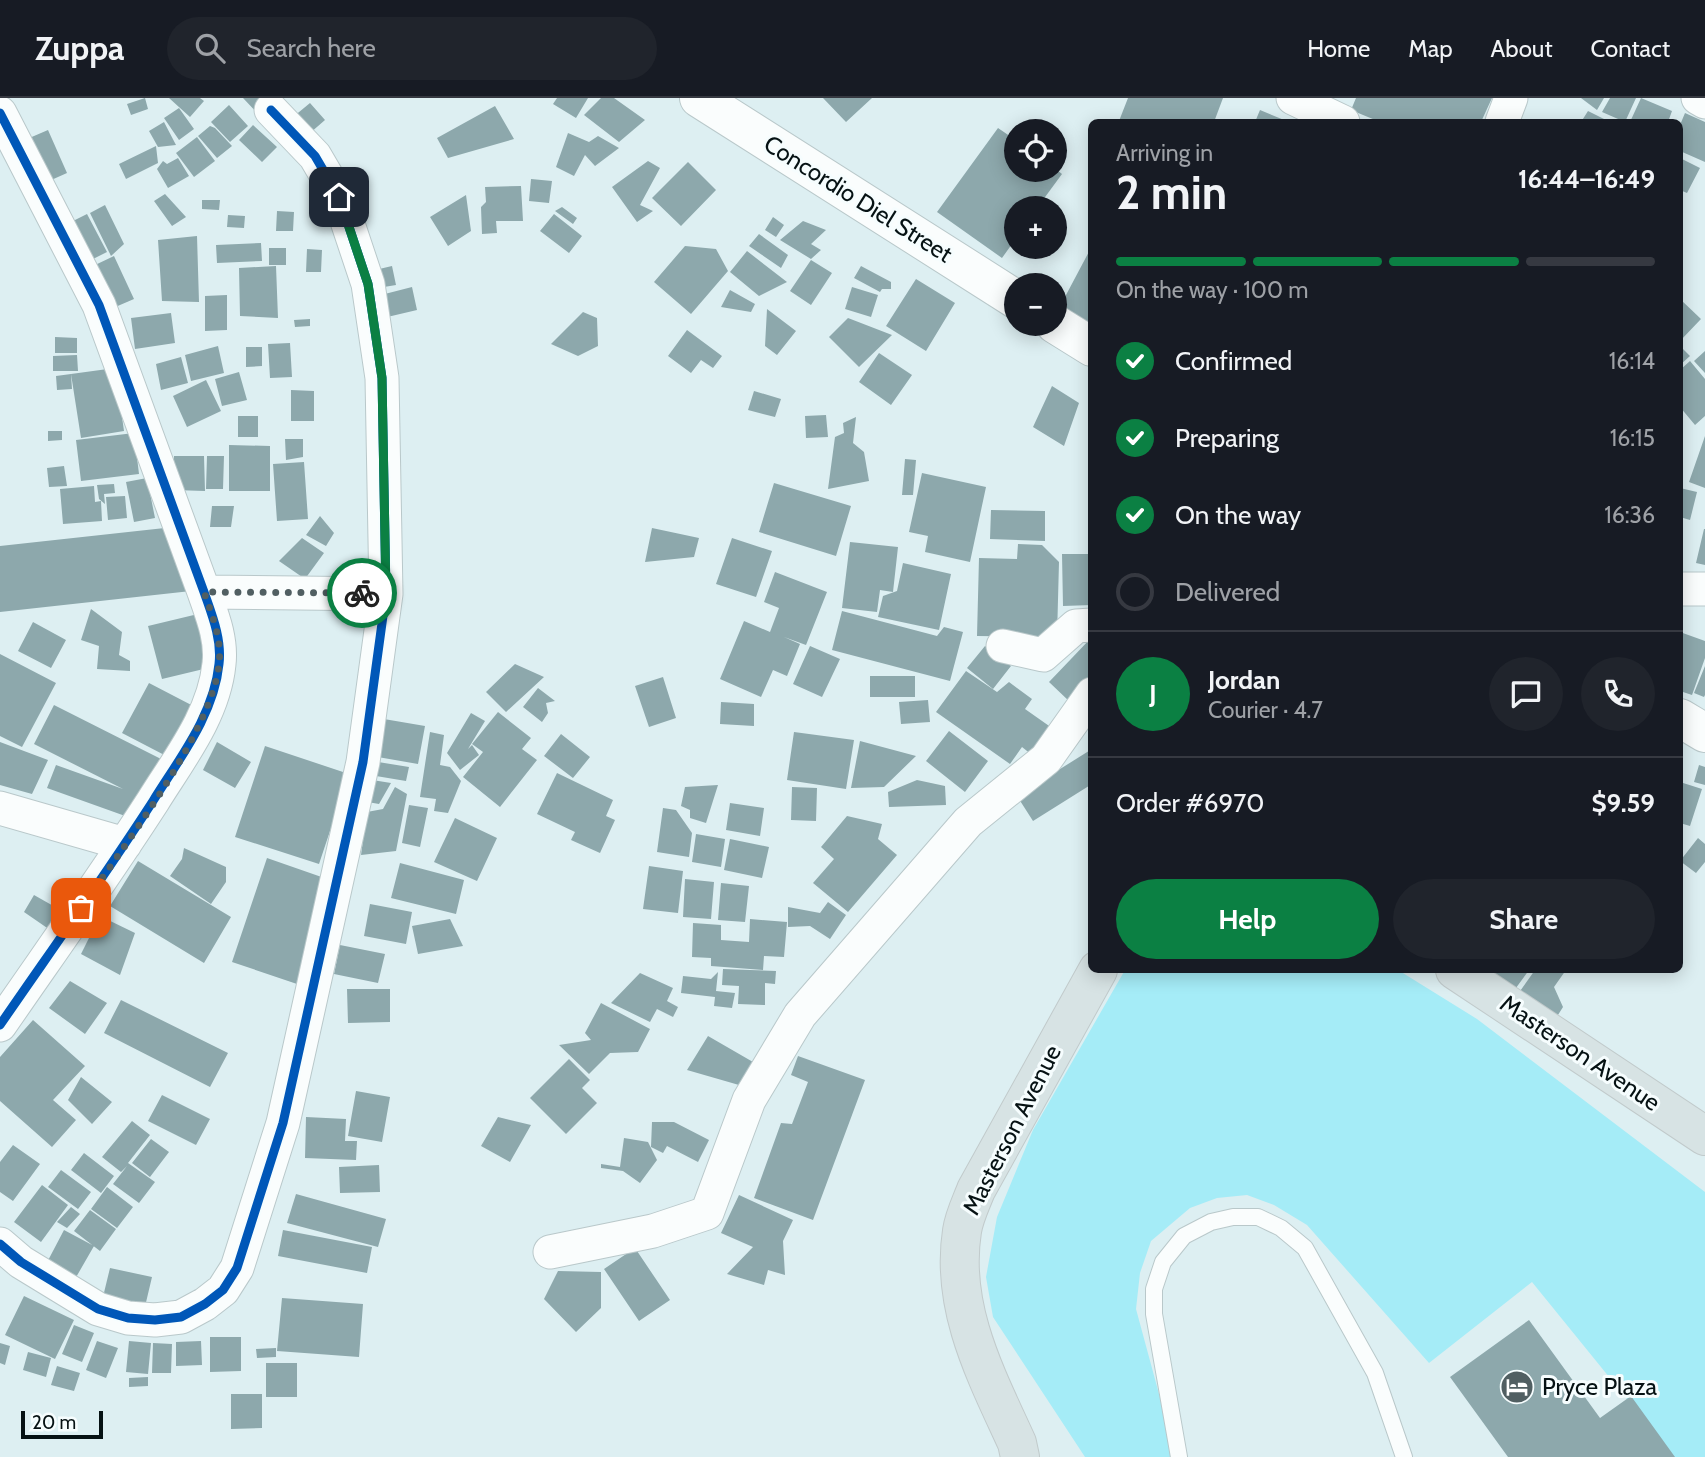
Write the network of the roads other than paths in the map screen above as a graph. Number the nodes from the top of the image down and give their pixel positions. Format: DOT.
graph roads {
  1 [pos="699,98"];
  2 [pos="1293,98"];
  3 [pos="1511,98"];
  4 [pos="1698,98"];
  5 [pos="1705,102"];
  6 [pos="271,110"];
  7 [pos="0,113"];
  8 [pos="1337,119"];
  9 [pos="1504,119"];
  10 [pos="1004,292"];
  11 [pos="1067,331"];
  12 [pos="1088,345"];
  13 [pos="1683,589"];
  14 [pos="1705,589"];
  15 [pos="204,592"];
  16 [pos="386,594"];
  17 [pos="1088,625"];
  18 [pos="1003,646"];
  19 [pos="1088,700"];
  20 [pos="1683,720"];
  21 [pos="1705,733"];
  22 [pos="0,808"];
  23 [pos="125,844"];
  24 [pos="1096,973"];
  25 [pos="1460,973"];
  26 [pos="0,1025"];
  27 [pos="1705,1136"];
  28 [pos="0,1244"];
  29 [pos="550,1252"];
  30 [pos="1020,1457"];
  31 [pos="1180,1457"];
  32 [pos="1404,1457"];
  1 -- 10 [label="main road, Concordio Diel Street"];
  2 -- 8 [label="street"];
  3 -- 9 [label="street"];
  4 -- 5 [label="street"];
  6 -- 16 [label="street"];
  7 -- 15 [label="street"];
  11 -- 12 [label="main road"];
  13 -- 14 [label="street"];
  15 -- 16 [label="street"];
  15 -- 23 [label="street"];
  16 -- 28 [label="street"];
  17 -- 18 [label="street"];
  19 -- 29 [label="street"];
  20 -- 21 [label="main road"];
  22 -- 23 [label="street"];
  23 -- 26 [label="street"];
  24 -- 30 [label="main road, Masterson Avenue"];
  25 -- 27 [label="main road, Masterson Avenue"];
  31 -- 32 [label="lane"];
}
